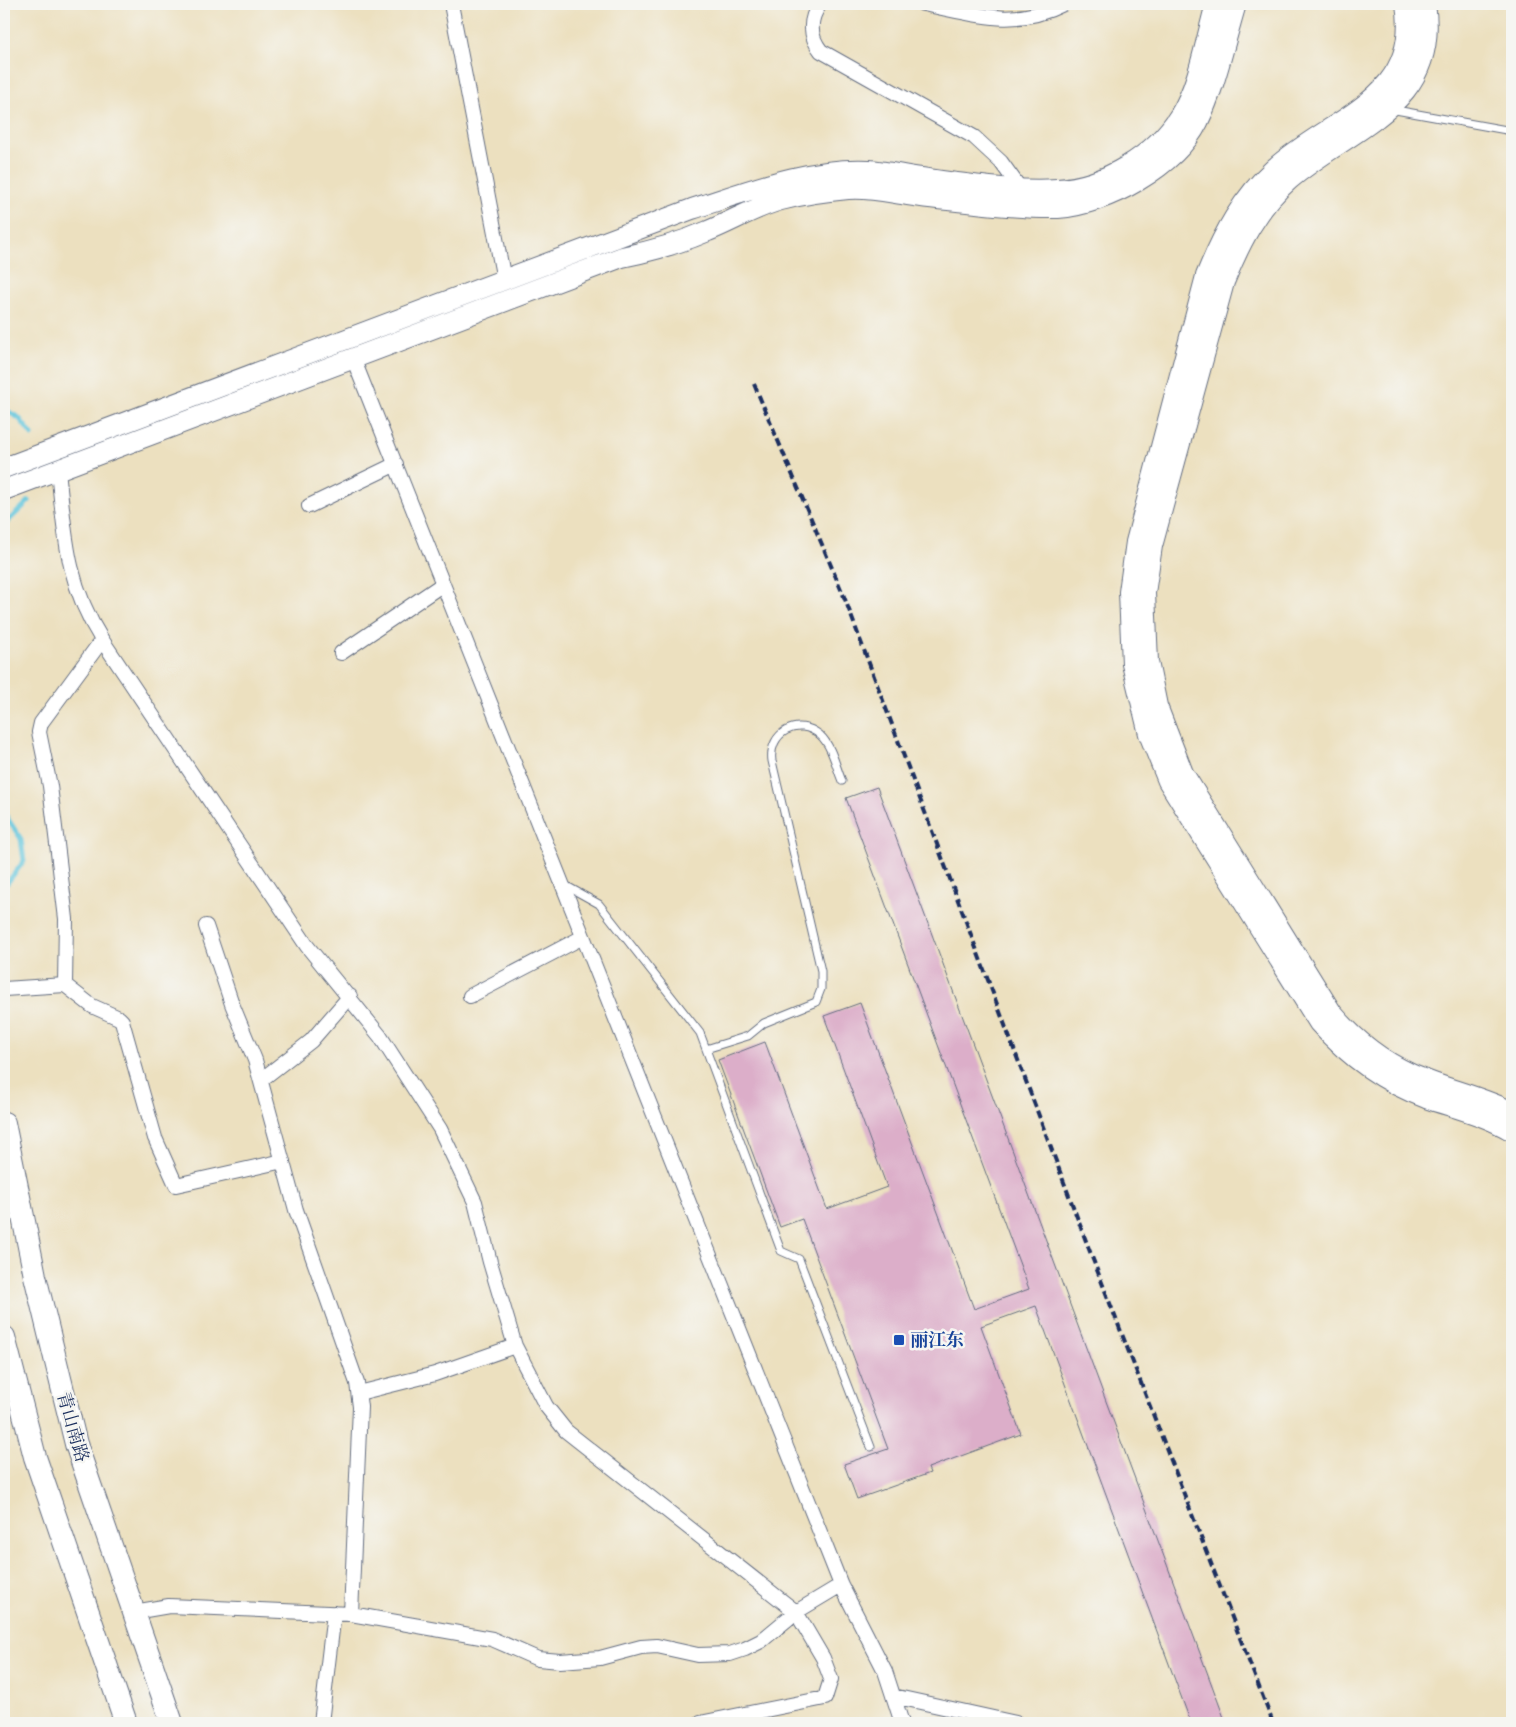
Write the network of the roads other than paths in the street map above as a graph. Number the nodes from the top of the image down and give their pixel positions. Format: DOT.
graph roads {
  1 [pos="451,4"];
  2 [pos="820,4"];
  3 [pos="923,4"];
  4 [pos="1063,4"];
  5 [pos="1216,4"];
  6 [pos="1236,4"];
  7 [pos="1406,4"];
  8 [pos="1425,4"];
  9 [pos="1390,109"];
  10 [pos="1512,131"];
  11 [pos="1019,187"];
  12 [pos="504,280"];
  13 [pos="352,358"];
  14 [pos="396,464"];
  15 [pos="4,468"];
  16 [pos="58,470"];
  17 [pos="4,490"];
  18 [pos="308,506"];
  19 [pos="443,584"];
  20 [pos="102,640"];
  21 [pos="342,653"];
  22 [pos="842,781"];
  23 [pos="561,882"];
  24 [pos="206,926"];
  25 [pos="583,937"];
  26 [pos="65,985"];
  27 [pos="4,989"];
  28 [pos="350,996"];
  29 [pos="470,996"];
  30 [pos="706,1048"];
  31 [pos="261,1080"];
  32 [pos="1512,1112"];
  33 [pos="4,1123"];
  34 [pos="1512,1131"];
  35 [pos="283,1161"];
  36 [pos="4,1336"];
  37 [pos="515,1346"];
  38 [pos="359,1393"];
  39 [pos="871,1447"];
  40 [pos="841,1585"];
  41 [pos="134,1612"];
  42 [pos="796,1612"];
  43 [pos="334,1613"];
  44 [pos="351,1614"];
  45 [pos="893,1696"];
  46 [pos="126,1723"];
  47 [pos="172,1723"];
  48 [pos="321,1723"];
  49 [pos="700,1723"];
  50 [pos="902,1723"];
  51 [pos="1016,1723"];
  1 -- 12 [label="street"];
  2 -- 11 [label="street"];
  3 -- 4 [label="street"];
  5 -- 11 [label="street"];
  6 -- 13 [label="street"];
  7 -- 34 [label="street"];
  8 -- 9 [label="street"];
  9 -- 10 [label="lane"];
  9 -- 32 [label="street"];
  11 -- 12 [label="street"];
  12 -- 15 [label="street"];
  13 -- 14 [label="street"];
  13 -- 16 [label="street"];
  14 -- 18 [label="street"];
  14 -- 19 [label="street"];
  16 -- 17 [label="street"];
  16 -- 20 [label="street"];
  19 -- 21 [label="street"];
  19 -- 23 [label="street"];
  20 -- 26 [label="street"];
  20 -- 28 [label="street"];
  22 -- 30 [label="lane"];
  23 -- 25 [label="street"];
  23 -- 30 [label="lane"];
  24 -- 31 [label="street"];
  25 -- 29 [label="street"];
  25 -- 40 [label="street"];
  26 -- 27 [label="street"];
  26 -- 35 [label="street"];
  28 -- 31 [label="street"];
  28 -- 37 [label="street"];
  30 -- 39 [label="lane"];
  31 -- 35 [label="street"];
  33 -- 41 [label="main road, 青山南路"];
  35 -- 38 [label="street"];
  36 -- 46 [label="main road"];
  37 -- 38 [label="street"];
  37 -- 42 [label="street"];
  38 -- 44 [label="street"];
  40 -- 42 [label="street"];
  40 -- 45 [label="street"];
  41 -- 43 [label="street"];
  41 -- 47 [label="main road, 青山南路"];
  42 -- 44 [label="street"];
  42 -- 49 [label="street"];
  43 -- 44 [label="street"];
  43 -- 48 [label="street"];
  45 -- 50 [label="street"];
  45 -- 51 [label="street"];
}
